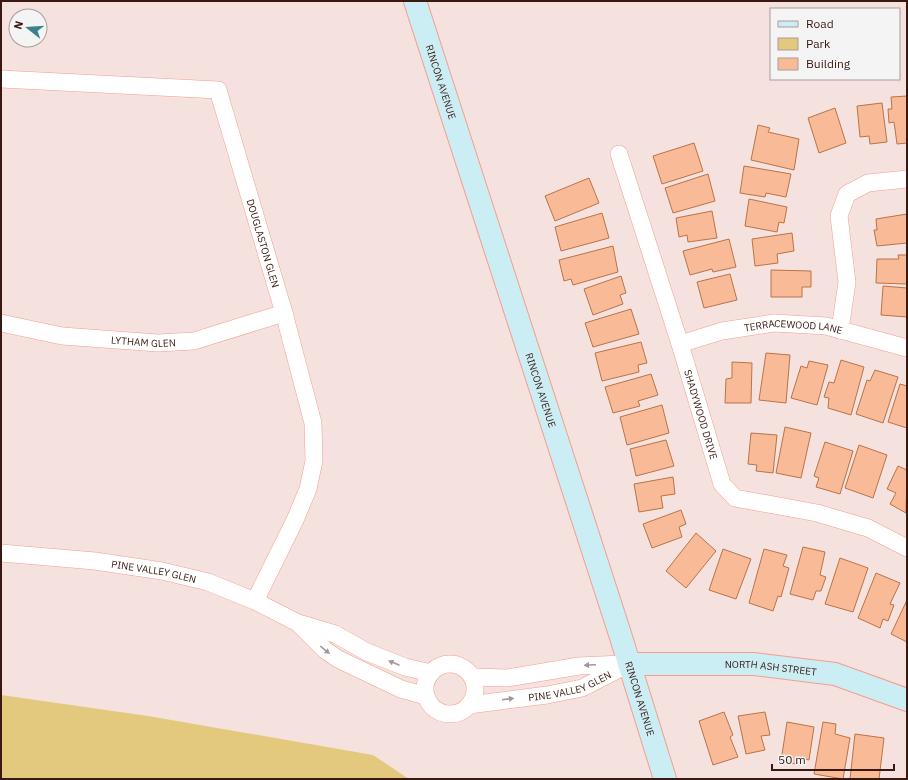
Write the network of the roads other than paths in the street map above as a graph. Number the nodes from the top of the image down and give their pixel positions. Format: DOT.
graph roads {
  1 [pos="415,1"];
  2 [pos="1,79"];
  3 [pos="619,154"];
  4 [pos="907,179"];
  5 [pos="284,313"];
  6 [pos="1,324"];
  7 [pos="840,330"];
  8 [pos="680,344"];
  9 [pos="907,348"];
  10 [pos="907,548"];
  11 [pos="1,553"];
  12 [pos="255,601"];
  13 [pos="298,623"];
  14 [pos="630,664"];
  15 [pos="431,673"];
  16 [pos="472,677"];
  17 [pos="426,696"];
  18 [pos="907,700"];
  19 [pos="469,705"];
  20 [pos="665,779"];
  1 -- 14 [label="street, RINCON AVENUE"];
  2 -- 5 [label="street, DOUGLASTON GLEN"];
  3 -- 8 [label="street, SHADYWOOD DRIVE"];
  4 -- 7 [label="street"];
  5 -- 6 [label="street, LYTHAM GLEN"];
  5 -- 12 [label="street, DOUGLASTON GLEN"];
  7 -- 8 [label="street, TERRACEWOOD LANE"];
  7 -- 9 [label="street, TERRACEWOOD LANE"];
  8 -- 10 [label="street, SHADYWOOD DRIVE"];
  11 -- 12 [label="street, PINE VALLEY GLEN"];
  12 -- 13 [label="street, PINE VALLEY GLEN"];
  15 -- 13 [label="street, PINE VALLEY GLEN, one-way"];
  13 -- 17 [label="street, PINE VALLEY GLEN, one-way"];
  14 -- 16 [label="street, PINE VALLEY GLEN, one-way"];
  14 -- 18 [label="street, NORTH ASH STREET"];
  19 -- 14 [label="street, PINE VALLEY GLEN, one-way"];
  14 -- 20 [label="street, RINCON AVENUE"];
  15 -- 16 [label="street"];
  15 -- 17 [label="street"];
  16 -- 19 [label="street"];
  17 -- 19 [label="street, PINE VALLEY GLEN"];
}
